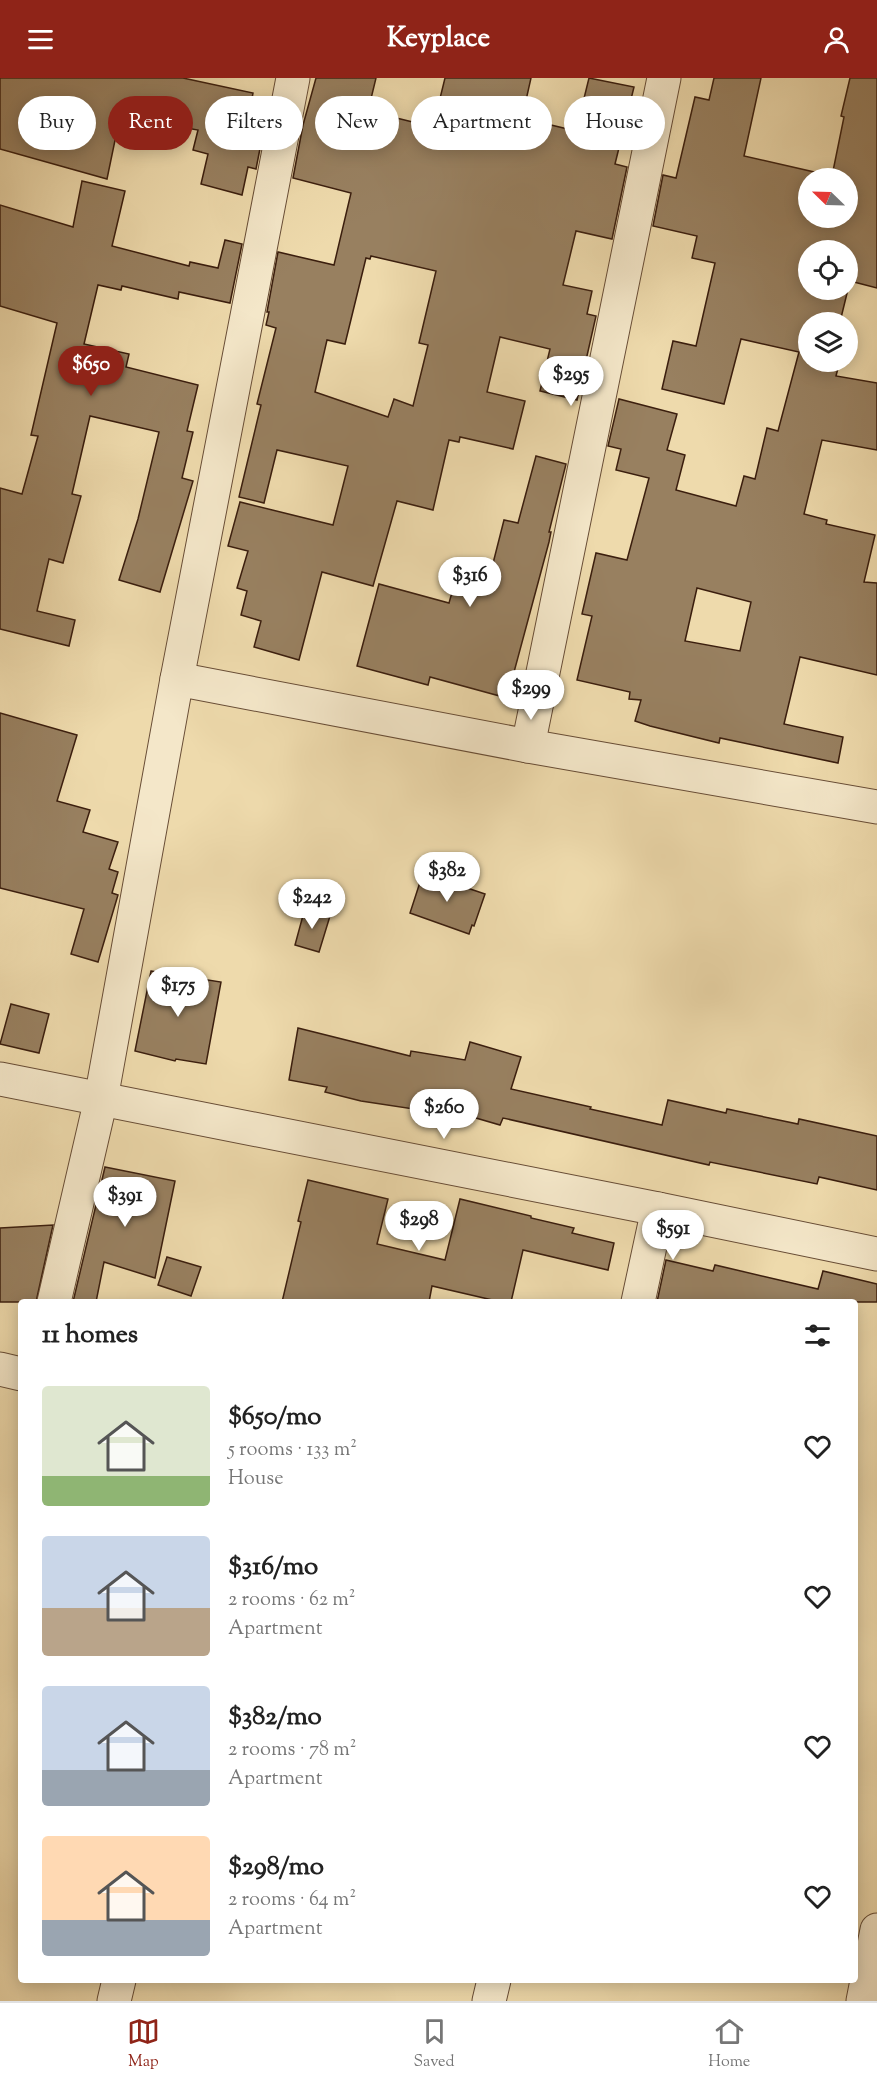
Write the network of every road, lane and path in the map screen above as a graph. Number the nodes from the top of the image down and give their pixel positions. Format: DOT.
graph roads {
  1 [pos="293,78"];
  2 [pos="664,78"];
  3 [pos="177,679"];
  4 [pos="528,746"];
  5 [pos="877,807"];
  6 [pos="0,1079"];
  7 [pos="101,1099"];
  8 [pos="658,1209"];
  9 [pos="877,1254"];
  10 [pos="55,1299"];
  11 [pos="639,1299"];
  12 [pos="0,1369"];
  13 [pos="18,1373"];
  14 [pos="877,1930"];
  15 [pos="118,1983"];
  16 [pos="493,1983"];
  17 [pos="114,2001"];
  18 [pos="489,2001"];
  19 [pos="863,2001"];
  1 -- 3 [label="street"];
  2 -- 4 [label="street"];
  3 -- 4 [label="street"];
  3 -- 7 [label="street"];
  4 -- 5 [label="street"];
  6 -- 7 [label="street"];
  7 -- 8 [label="street"];
  7 -- 10 [label="street"];
  8 -- 9 [label="street"];
  8 -- 11 [label="street"];
  12 -- 13 [label="street"];
  14 -- 19 [label="street"];
  15 -- 17 [label="street"];
  16 -- 18 [label="street"];
}
